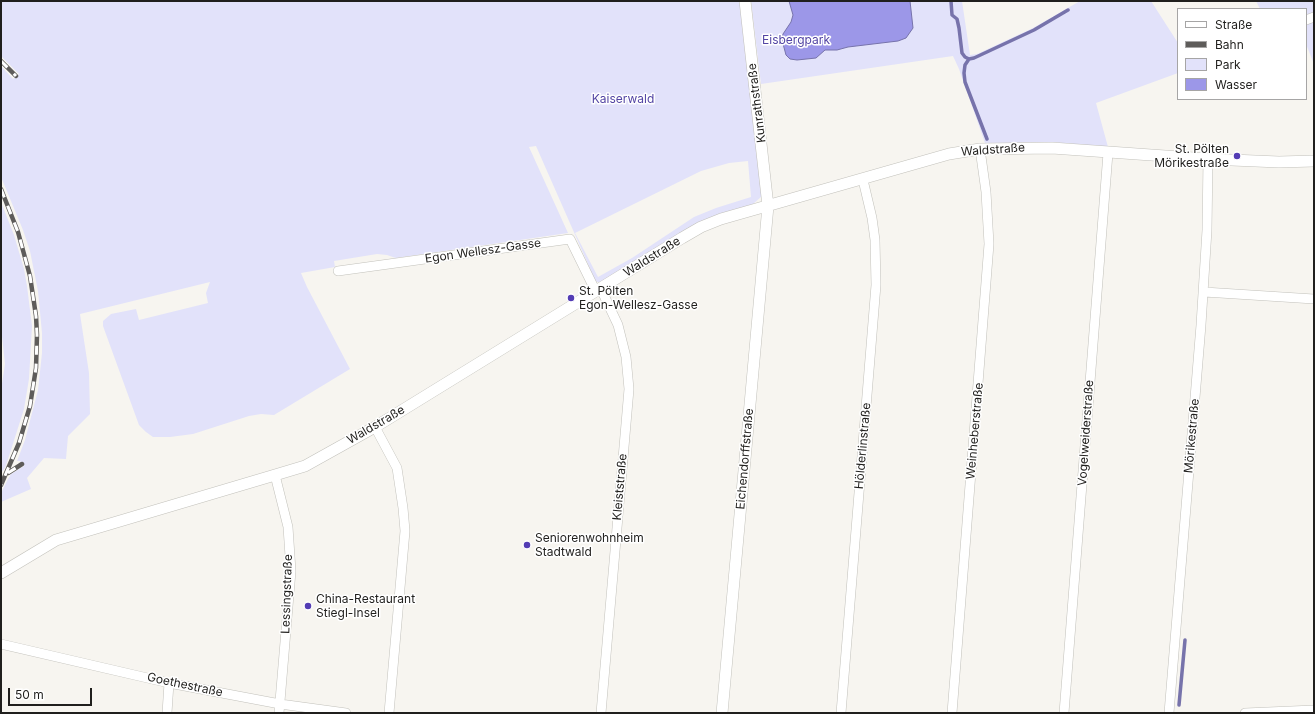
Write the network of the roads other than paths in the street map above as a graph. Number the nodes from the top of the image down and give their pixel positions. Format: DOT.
graph roads {
  1 [pos="745,1"];
  2 [pos="980,149"];
  3 [pos="1108,152"];
  4 [pos="1208,159"];
  5 [pos="1314,161"];
  6 [pos="863,180"];
  7 [pos="768,206"];
  8 [pos="338,271"];
  9 [pos="598,290"];
  10 [pos="1204,292"];
  11 [pos="1314,299"];
  12 [pos="375,427"];
  13 [pos="275,476"];
  14 [pos="1,573"];
  15 [pos="1,644"];
  16 [pos="169,683"];
  17 [pos="280,709"];
  18 [pos="1314,710"];
  19 [pos="167,713"];
  20 [pos="346,713"];
  21 [pos="389,713"];
  22 [pos="601,713"];
  23 [pos="722,713"];
  24 [pos="841,713"];
  25 [pos="952,713"];
  26 [pos="1064,713"];
  27 [pos="1169,713"];
  28 [pos="1246,713"];
  1 -- 7 [label="street, Kunrathstraße"];
  2 -- 3 [label="street, Waldstraße"];
  2 -- 6 [label="street, Waldstraße"];
  2 -- 25 [label="street, Weinheberstraße"];
  3 -- 4 [label="street, Waldstraße"];
  3 -- 26 [label="street, Vogelweiderstraße"];
  4 -- 5 [label="street, Waldstraße"];
  4 -- 10 [label="street, Mörikestraße"];
  6 -- 7 [label="street, Waldstraße"];
  6 -- 24 [label="street, Hölderlinstraße"];
  7 -- 9 [label="street, Waldstraße"];
  7 -- 23 [label="street, Eichendorffstraße"];
  8 -- 9 [label="street, Egon Wellesz-Gasse"];
  9 -- 12 [label="street, Waldstraße"];
  9 -- 22 [label="street, Kleiststraße"];
  10 -- 11 [label="street"];
  10 -- 27 [label="street, Mörikestraße"];
  12 -- 13 [label="street, Waldstraße"];
  12 -- 21 [label="street"];
  13 -- 14 [label="street, Waldstraße"];
  13 -- 17 [label="street, Lessingstraße"];
  15 -- 16 [label="street, Goethestraße"];
  16 -- 17 [label="street, Goethestraße"];
  16 -- 19 [label="street"];
  17 -- 20 [label="street, Goethestraße"];
  18 -- 28 [label="street"];
}
